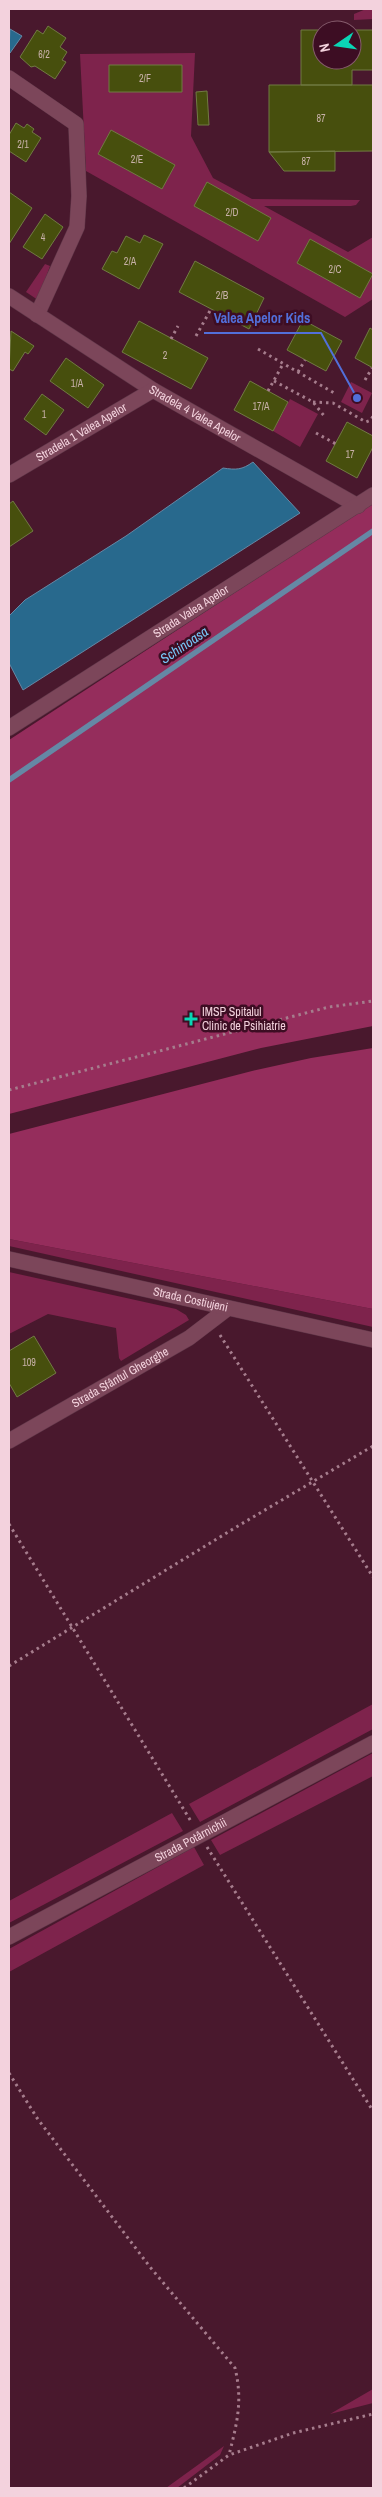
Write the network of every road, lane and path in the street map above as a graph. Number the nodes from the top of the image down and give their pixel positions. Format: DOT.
graph roads {
  1 [pos="9,78"];
  2 [pos="9,296"];
  3 [pos="211,309"];
  4 [pos="37,315"];
  5 [pos="178,326"];
  6 [pos="196,336"];
  7 [pos="171,339"];
  8 [pos="258,349"];
  9 [pos="305,360"];
  10 [pos="283,364"];
  11 [pos="372,368"];
  12 [pos="298,372"];
  13 [pos="365,380"];
  14 [pos="274,381"];
  15 [pos="153,390"];
  16 [pos="268,391"];
  17 [pos="336,394"];
  18 [pos="313,402"];
  19 [pos="373,416"];
  20 [pos="325,417"];
  21 [pos="316,433"];
  22 [pos="336,444"];
  23 [pos="9,475"];
  24 [pos="373,495"];
  25 [pos="358,506"];
  26 [pos="9,728"];
  27 [pos="373,1001"];
  28 [pos="9,1090"];
  29 [pos="9,1259"];
  30 [pos="227,1309"];
  31 [pos="211,1321"];
  32 [pos="373,1340"];
  33 [pos="9,1441"];
  34 [pos="373,1446"];
  35 [pos="313,1482"];
  36 [pos="9,1524"];
  37 [pos="373,1577"];
  38 [pos="72,1626"];
  39 [pos="9,1666"];
  40 [pos="373,1743"];
  41 [pos="200,1835"];
  42 [pos="9,1937"];
  43 [pos="9,2073"];
  44 [pos="373,2111"];
  45 [pos="373,2414"];
  46 [pos="229,2455"];
  47 [pos="184,2488"];
  1 -- 4 [label="street"];
  2 -- 4 [label="street, Stradela 4 Valea Apelor"];
  3 -- 6 [label="path"];
  4 -- 15 [label="street, Stradela 4 Valea Apelor"];
  5 -- 7 [label="path"];
  8 -- 10 [label="path"];
  9 -- 12 [label="path"];
  10 -- 12 [label="path"];
  10 -- 14 [label="path"];
  11 -- 13 [label="path"];
  12 -- 17 [label="path"];
  14 -- 16 [label="path"];
  14 -- 18 [label="path"];
  15 -- 23 [label="street, Stradela 1 Valea Apelor"];
  15 -- 25 [label="street, Stradela 4 Valea Apelor"];
  18 -- 19 [label="path"];
  18 -- 20 [label="path"];
  21 -- 22 [label="path"];
  24 -- 25 [label="street, Strada Valea Apelor"];
  25 -- 26 [label="street, Strada Valea Apelor"];
  27 -- 28 [label="path"];
  29 -- 30 [label="street, Strada Costiujeni"];
  30 -- 31 [label="street, Strada Sfântul Gheorghe"];
  30 -- 32 [label="street, Strada Costiujeni"];
  31 -- 33 [label="street, Strada Sfântul Gheorghe"];
  31 -- 35 [label="path"];
  34 -- 35 [label="path"];
  35 -- 37 [label="path"];
  35 -- 38 [label="path"];
  36 -- 38 [label="path"];
  38 -- 39 [label="path"];
  38 -- 41 [label="path"];
  40 -- 41 [label="street, Strada Potârnichii"];
  41 -- 42 [label="street, Strada Potârnichii"];
  41 -- 44 [label="path"];
  43 -- 46 [label="path"];
  45 -- 46 [label="path"];
  46 -- 47 [label="path"];
}
